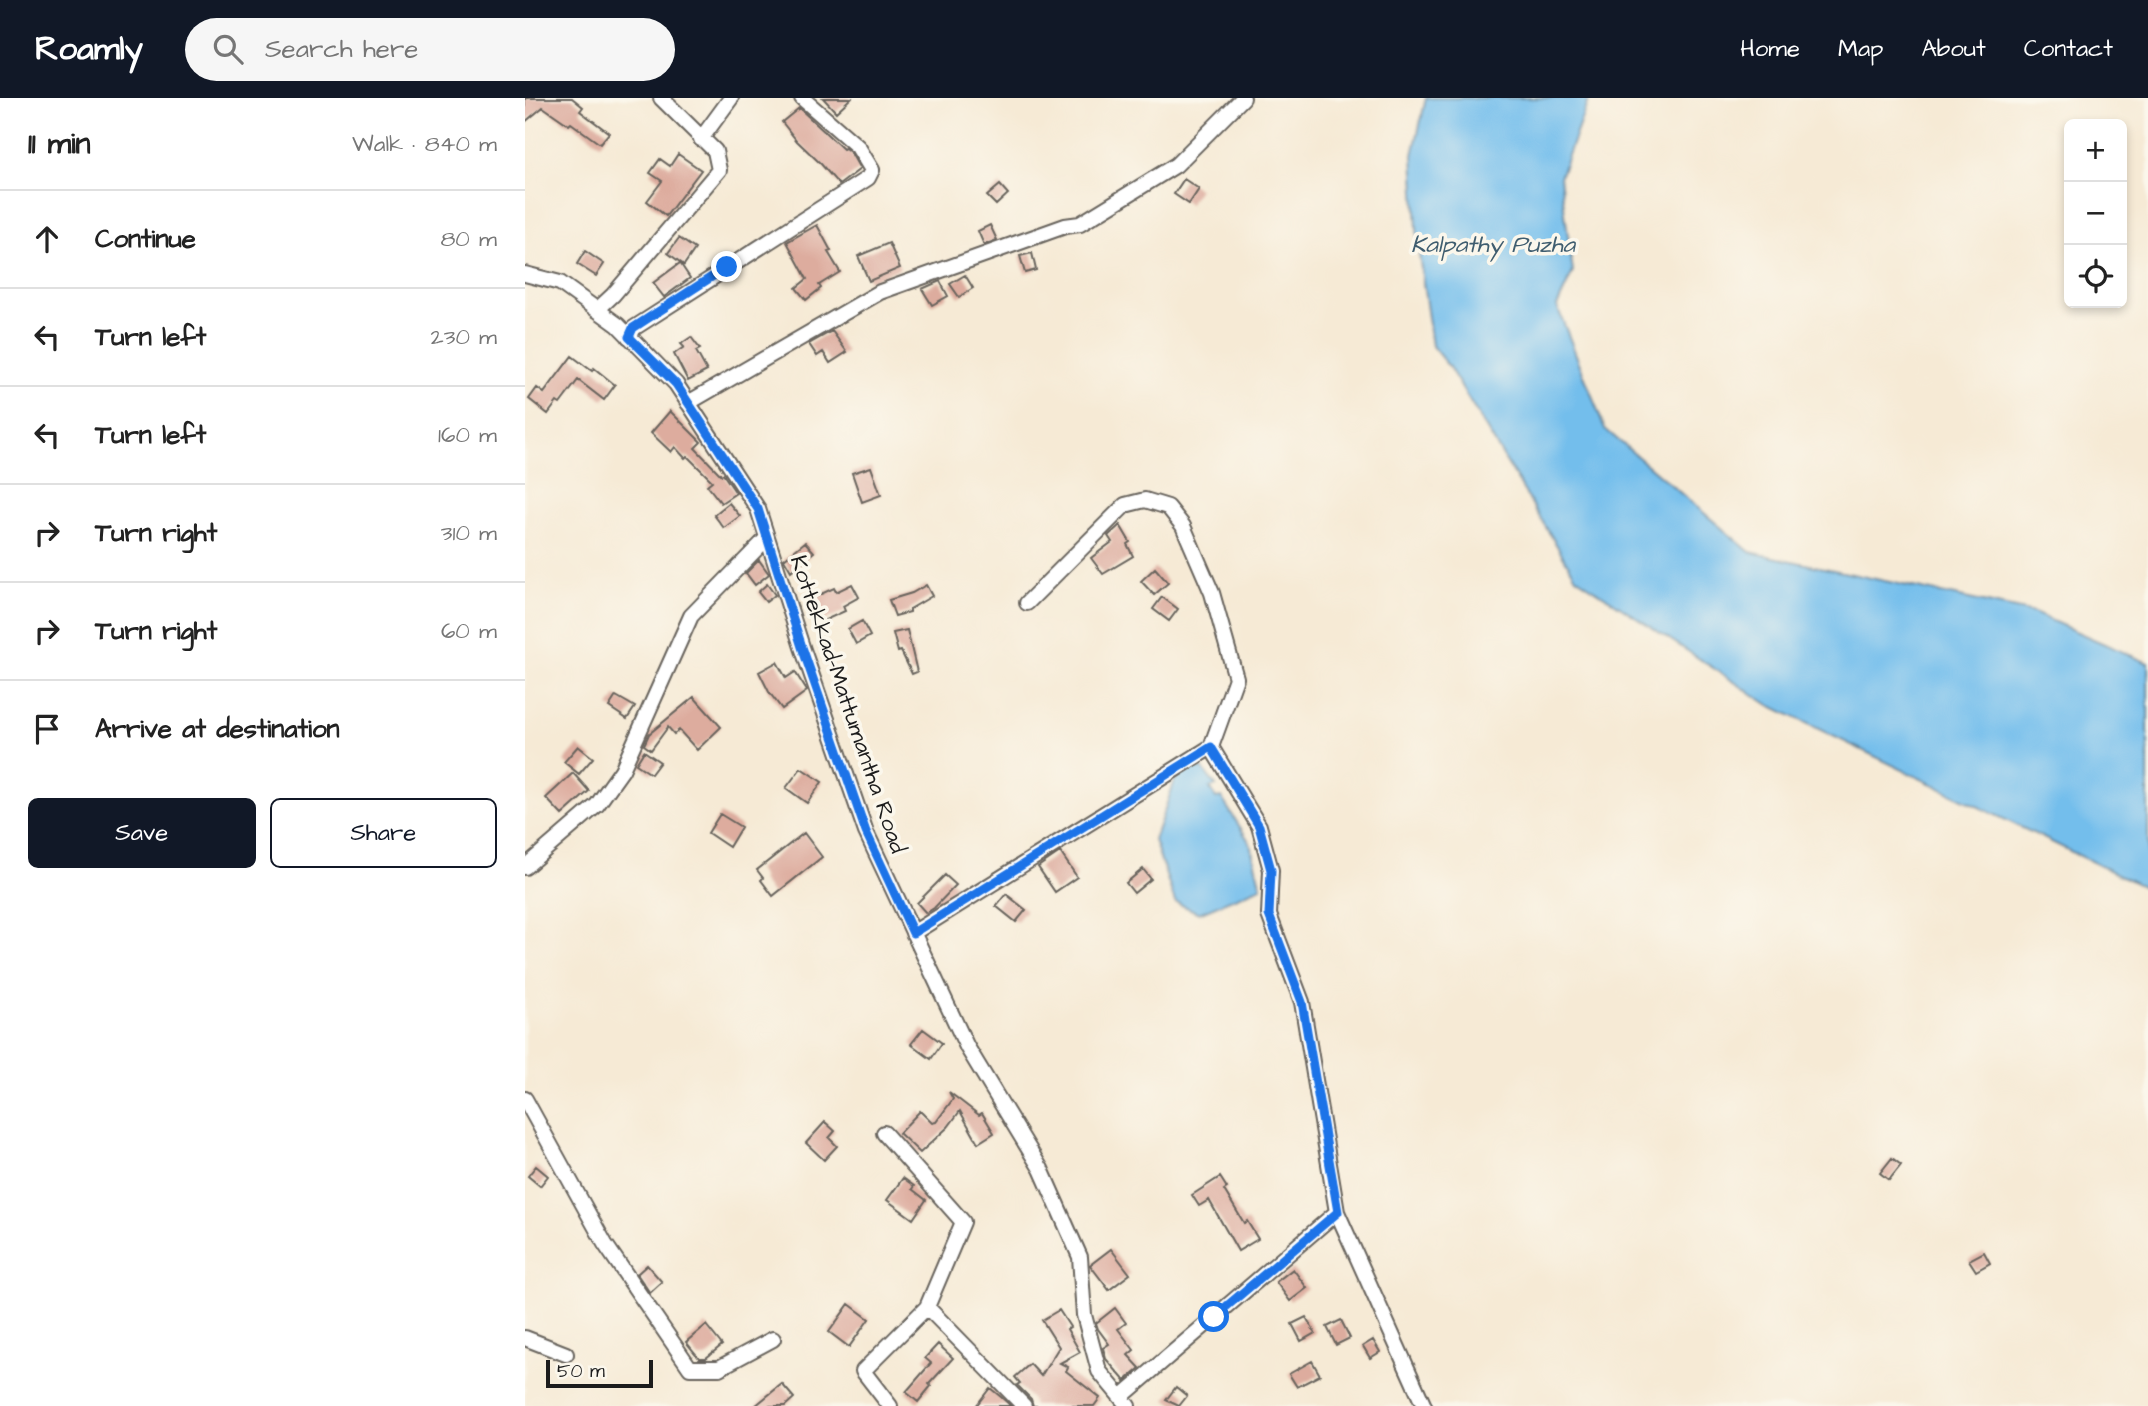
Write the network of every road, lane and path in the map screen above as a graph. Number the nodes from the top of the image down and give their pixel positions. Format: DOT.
graph roads {
  1 [pos="661,98"];
  2 [pos="731,98"];
  3 [pos="802,98"];
  4 [pos="1240,99"];
  5 [pos="701,139"];
  6 [pos="525,274"];
  7 [pos="597,310"];
  8 [pos="629,337"];
  9 [pos="688,403"];
  10 [pos="767,538"];
  11 [pos="1027,603"];
  12 [pos="1211,747"];
  13 [pos="525,867"];
  14 [pos="913,933"];
  15 [pos="525,1099"];
  16 [pos="884,1133"];
  17 [pos="1338,1212"];
  18 [pos="927,1307"];
  19 [pos="525,1338"];
  20 [pos="773,1339"];
  21 [pos="566,1354"];
  22 [pos="1124,1402"];
  23 [pos="890,1406"];
  24 [pos="1024,1406"];
  25 [pos="1424,1406"];
  1 -- 5 [label="street"];
  2 -- 5 [label="street"];
  3 -- 8 [label="street"];
  4 -- 9 [label="street"];
  5 -- 7 [label="street"];
  6 -- 7 [label="street, Kottekkad-Mattumantha Road"];
  7 -- 8 [label="street, Kottekkad-Mattumantha Road"];
  8 -- 9 [label="street, Kottekkad-Mattumantha Road"];
  9 -- 10 [label="street, Kottekkad-Mattumantha Road"];
  10 -- 13 [label="street"];
  10 -- 14 [label="street, Kottekkad-Mattumantha Road"];
  11 -- 12 [label="street"];
  12 -- 14 [label="street"];
  12 -- 17 [label="street"];
  14 -- 22 [label="street, Kottekkad-Mattumantha Road"];
  15 -- 20 [label="street"];
  16 -- 18 [label="street"];
  17 -- 22 [label="street"];
  17 -- 25 [label="street"];
  18 -- 23 [label="street"];
  18 -- 24 [label="street"];
  19 -- 21 [label="street"];
}
